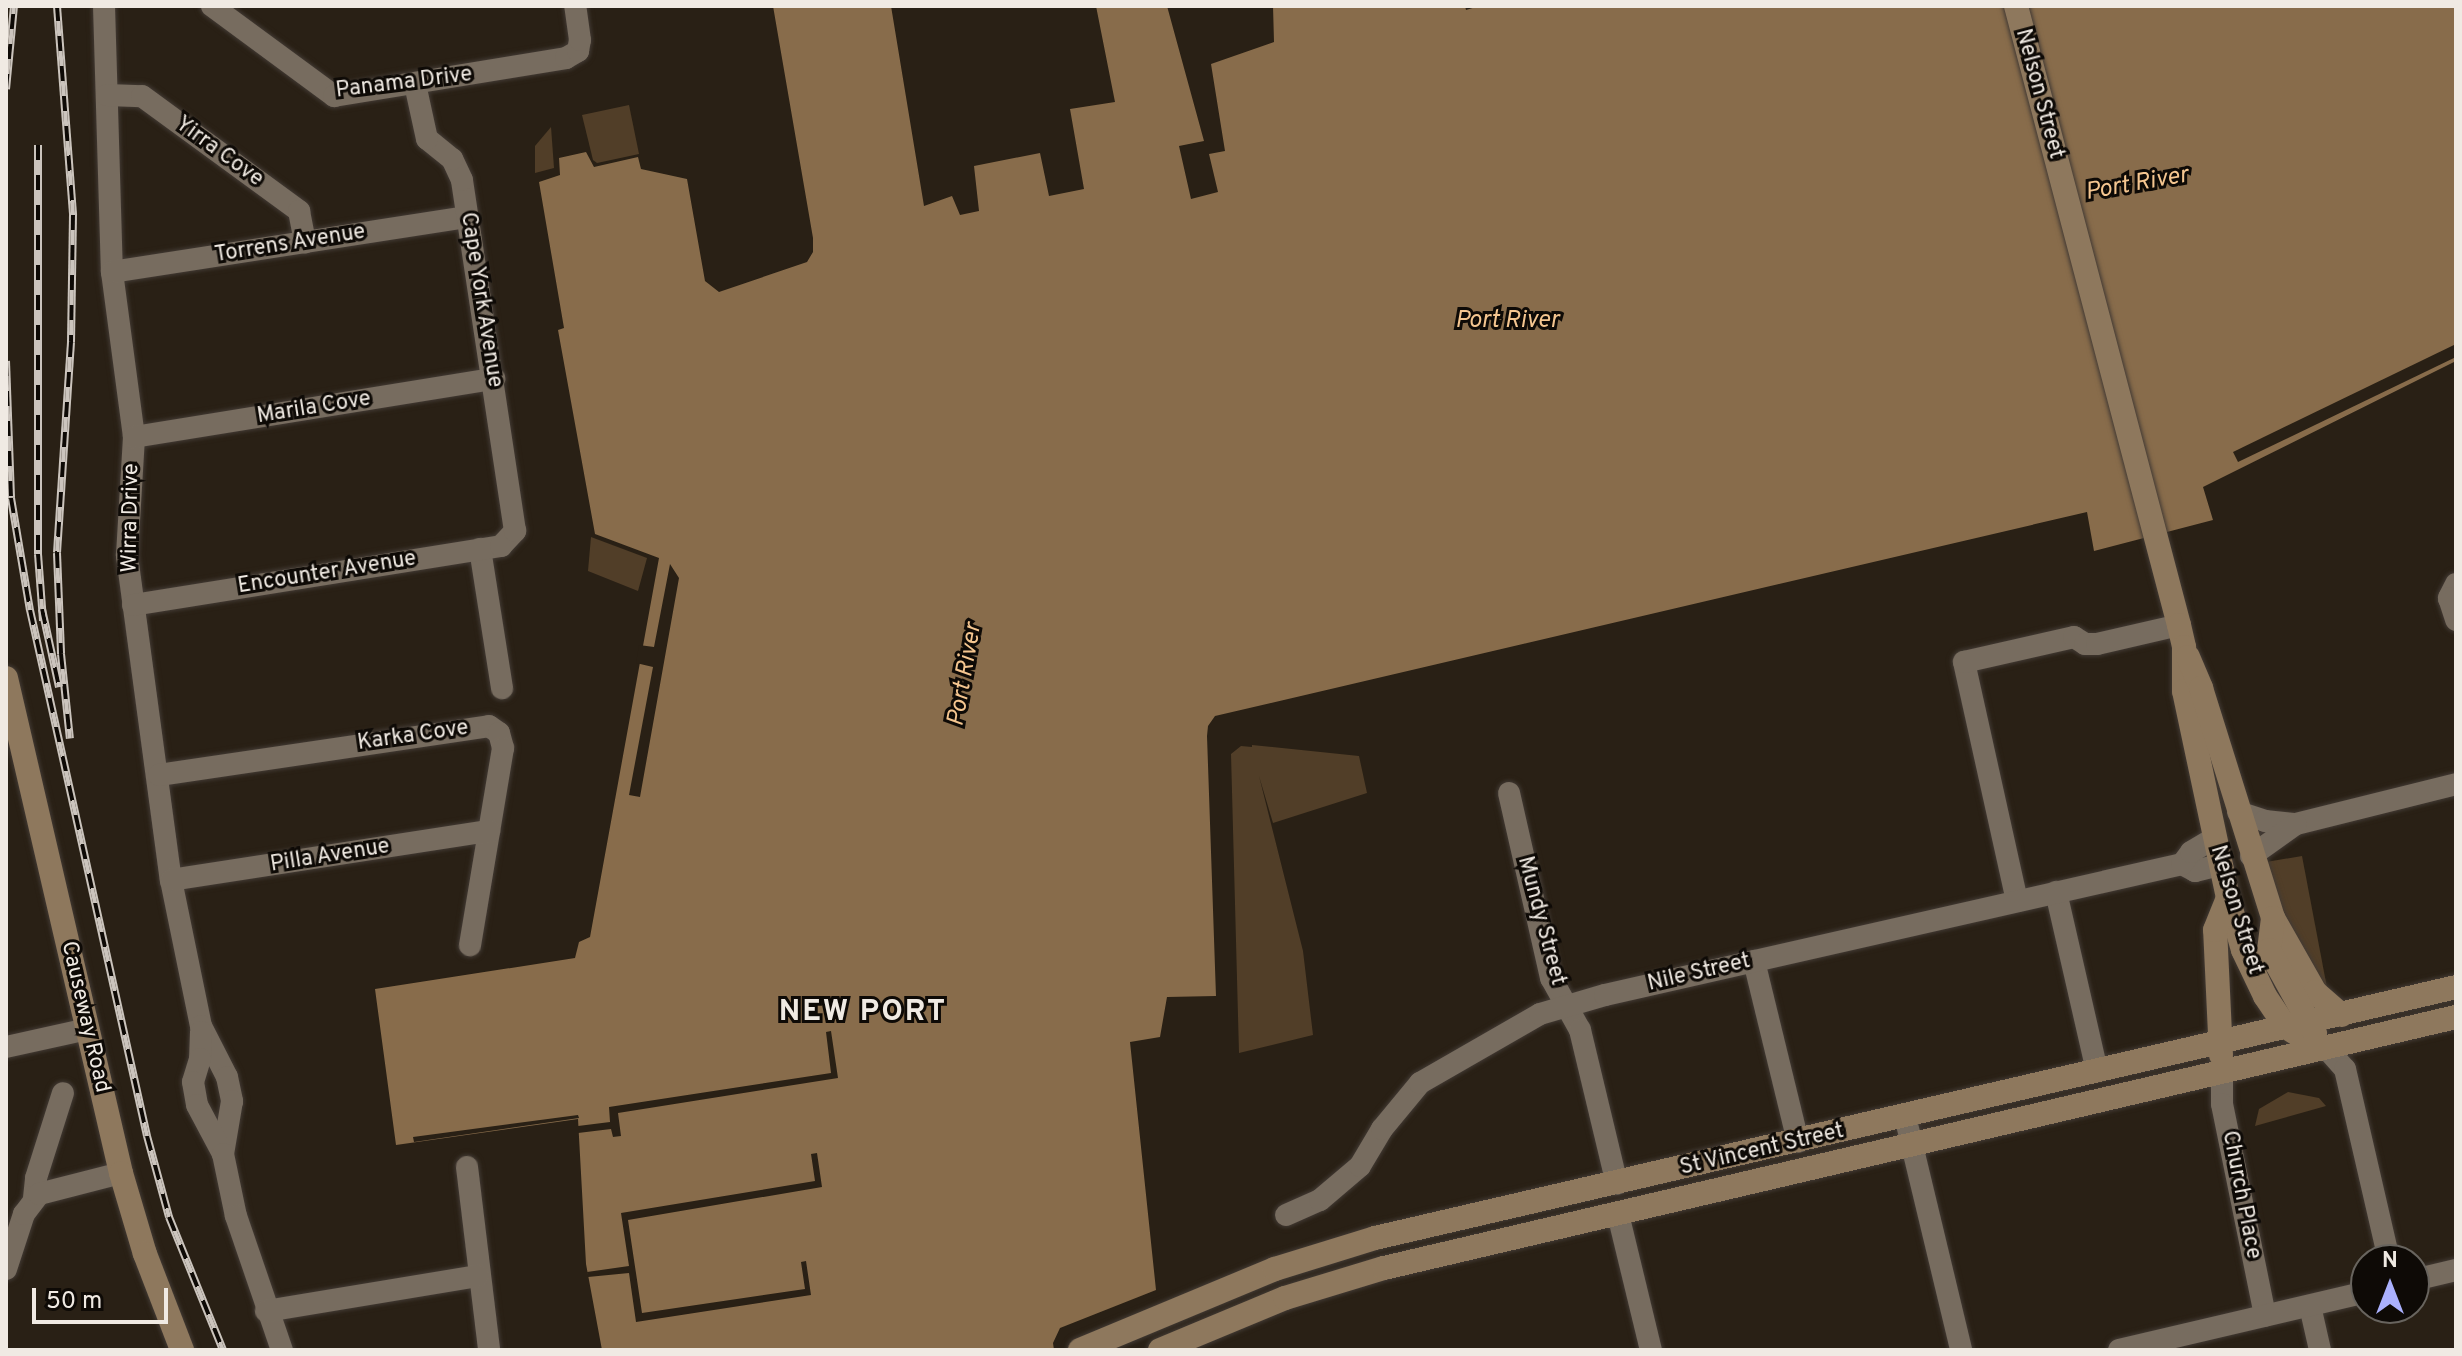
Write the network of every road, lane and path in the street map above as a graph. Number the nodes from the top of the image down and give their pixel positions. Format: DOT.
graph roads {
  1 [pos="104,6"];
  2 [pos="212,6"];
  3 [pos="575,6"];
  4 [pos="2016,6"];
  5 [pos="415,84"];
  6 [pos="107,95"];
  7 [pos="468,217"];
  8 [pos="305,242"];
  9 [pos="112,272"];
  10 [pos="494,379"];
  11 [pos="134,437"];
  12 [pos="515,531"];
  13 [pos="480,549"];
  14 [pos="2456,584"];
  15 [pos="133,605"];
  16 [pos="2456,620"];
  17 [pos="2181,636"];
  18 [pos="6,678"];
  19 [pos="502,688"];
  20 [pos="159,775"];
  21 [pos="2456,784"];
  22 [pos="1509,793"];
  23 [pos="2238,812"];
  24 [pos="2296,824"];
  25 [pos="489,831"];
  26 [pos="2213,839"];
  27 [pos="2251,856"];
  28 [pos="2182,864"];
  29 [pos="2219,865"];
  30 [pos="171,880"];
  31 [pos="2056,892"];
  32 [pos="2228,898"];
  33 [pos="2017,901"];
  34 [pos="2273,918"];
  35 [pos="470,945"];
  36 [pos="1754,961"];
  37 [pos="2456,987"];
  38 [pos="1567,1006"];
  39 [pos="2341,1015"];
  40 [pos="2456,1017"];
  41 [pos="2297,1025"];
  42 [pos="201,1026"];
  43 [pos="87,1029"];
  44 [pos="2220,1042"];
  45 [pos="6,1047"];
  46 [pos="2326,1048"];
  47 [pos="2097,1071"];
  48 [pos="2222,1073"];
  49 [pos="63,1093"];
  50 [pos="1905,1116"];
  51 [pos="1798,1142"];
  52 [pos="1913,1146"];
  53 [pos="223,1154"];
  54 [pos="467,1167"];
  55 [pos="121,1173"];
  56 [pos="1617,1184"];
  57 [pos="34,1198"];
  58 [pos="1618,1214"];
  59 [pos="1286,1215"];
  60 [pos="2385,1244"];
  61 [pos="6,1269"];
  62 [pos="2456,1270"];
  63 [pos="478,1276"];
  64 [pos="2430,1276"];
  65 [pos="2350,1296"];
  66 [pos="2310,1306"];
  67 [pos="266,1311"];
  68 [pos="2265,1316"];
  69 [pos="489,1349"];
  70 [pos="182,1350"];
  71 [pos="282,1350"];
  72 [pos="1080,1350"];
  73 [pos="1160,1350"];
  74 [pos="1651,1350"];
  75 [pos="1961,1350"];
  76 [pos="2119,1350"];
  77 [pos="2320,1350"];
  1 -- 6 [label="street, Wirra Drive"];
  2 -- 5 [label="street, Panama Drive"];
  3 -- 5 [label="street, Panama Drive"];
  4 -- 17 [label="main road, Nelson Street"];
  5 -- 7 [label="street, Cape York Avenue"];
  6 -- 8 [label="street, Yirra Cove"];
  6 -- 9 [label="street, Wirra Drive"];
  7 -- 8 [label="street, Torrens Avenue"];
  7 -- 10 [label="street, Cape York Avenue"];
  8 -- 9 [label="street, Torrens Avenue"];
  9 -- 11 [label="street, Wirra Drive"];
  10 -- 11 [label="street, Marila Cove"];
  10 -- 12 [label="street, Cape York Avenue"];
  11 -- 15 [label="street, Wirra Drive"];
  12 -- 13 [label="street, Encounter Avenue"];
  13 -- 15 [label="street, Encounter Avenue"];
  13 -- 19 [label="street"];
  14 -- 16 [label="street"];
  15 -- 20 [label="street, Wirra Drive"];
  17 -- 23 [label="main road, Nelson Street"];
  17 -- 26 [label="main road, Nelson Street"];
  17 -- 33 [label="street"];
  18 -- 43 [label="main road, Causeway Road"];
  20 -- 25 [label="street, Karka Cove"];
  20 -- 30 [label="street, Wirra Drive"];
  21 -- 24 [label="street"];
  22 -- 38 [label="street, Mundy Street"];
  23 -- 24 [label="street"];
  23 -- 27 [label="main road, Nelson Street"];
  24 -- 27 [label="street"];
  25 -- 30 [label="street, Pilla Avenue"];
  25 -- 35 [label="street, Karka Cove"];
  26 -- 28 [label="street, Nile Street"];
  26 -- 29 [label="main road, Nelson Street"];
  27 -- 34 [label="main road, Nelson Street"];
  28 -- 29 [label="street, Nile Street"];
  28 -- 31 [label="street, Nile Street"];
  29 -- 32 [label="main road, Nelson Street"];
  30 -- 42 [label="street, Wirra Drive"];
  31 -- 33 [label="street, Nile Street"];
  31 -- 47 [label="street"];
  32 -- 41 [label="main road, Nelson Street"];
  32 -- 44 [label="main road"];
  33 -- 36 [label="street, Nile Street"];
  34 -- 39 [label="main road"];
  34 -- 41 [label="main road, Nelson Street"];
  36 -- 38 [label="street, Nile Street"];
  36 -- 51 [label="street"];
  37 -- 39 [label="main road, St Vincent Street"];
  38 -- 56 [label="street, Mundy Street"];
  38 -- 59 [label="street, Nile Street"];
  39 -- 41 [label="main road, St Vincent Street"];
  40 -- 46 [label="main road, St Vincent Street"];
  41 -- 44 [label="main road, St Vincent Street"];
  41 -- 46 [label="main road, Nelson Street"];
  42 -- 53 [label="street, Wirra Drive"];
  42 -- 53 [label="street, Wirra Drive"];
  43 -- 45 [label="street"];
  43 -- 55 [label="main road, Causeway Road"];
  44 -- 47 [label="main road, St Vincent Street"];
  44 -- 48 [label="main road"];
  46 -- 48 [label="main road, St Vincent Street"];
  46 -- 60 [label="street"];
  47 -- 50 [label="main road, St Vincent Street"];
  48 -- 52 [label="main road, St Vincent Street"];
  48 -- 68 [label="street, Church Place"];
  49 -- 57 [label="street"];
  50 -- 51 [label="main road, St Vincent Street"];
  50 -- 52 [label="street"];
  51 -- 56 [label="main road, St Vincent Street"];
  52 -- 58 [label="main road, St Vincent Street"];
  52 -- 75 [label="street"];
  53 -- 67 [label="street, Wirra Drive"];
  54 -- 63 [label="street"];
  55 -- 57 [label="street"];
  55 -- 70 [label="main road, Causeway Road"];
  56 -- 58 [label="main road"];
  56 -- 72 [label="main road, St Vincent Street"];
  57 -- 61 [label="street"];
  58 -- 73 [label="main road, St Vincent Street"];
  58 -- 74 [label="street"];
  62 -- 64 [label="street"];
  63 -- 67 [label="street"];
  63 -- 69 [label="street"];
  65 -- 66 [label="street"];
  66 -- 68 [label="street"];
  66 -- 77 [label="street"];
  67 -- 71 [label="street, Wirra Drive"];
  68 -- 76 [label="street"];
}
